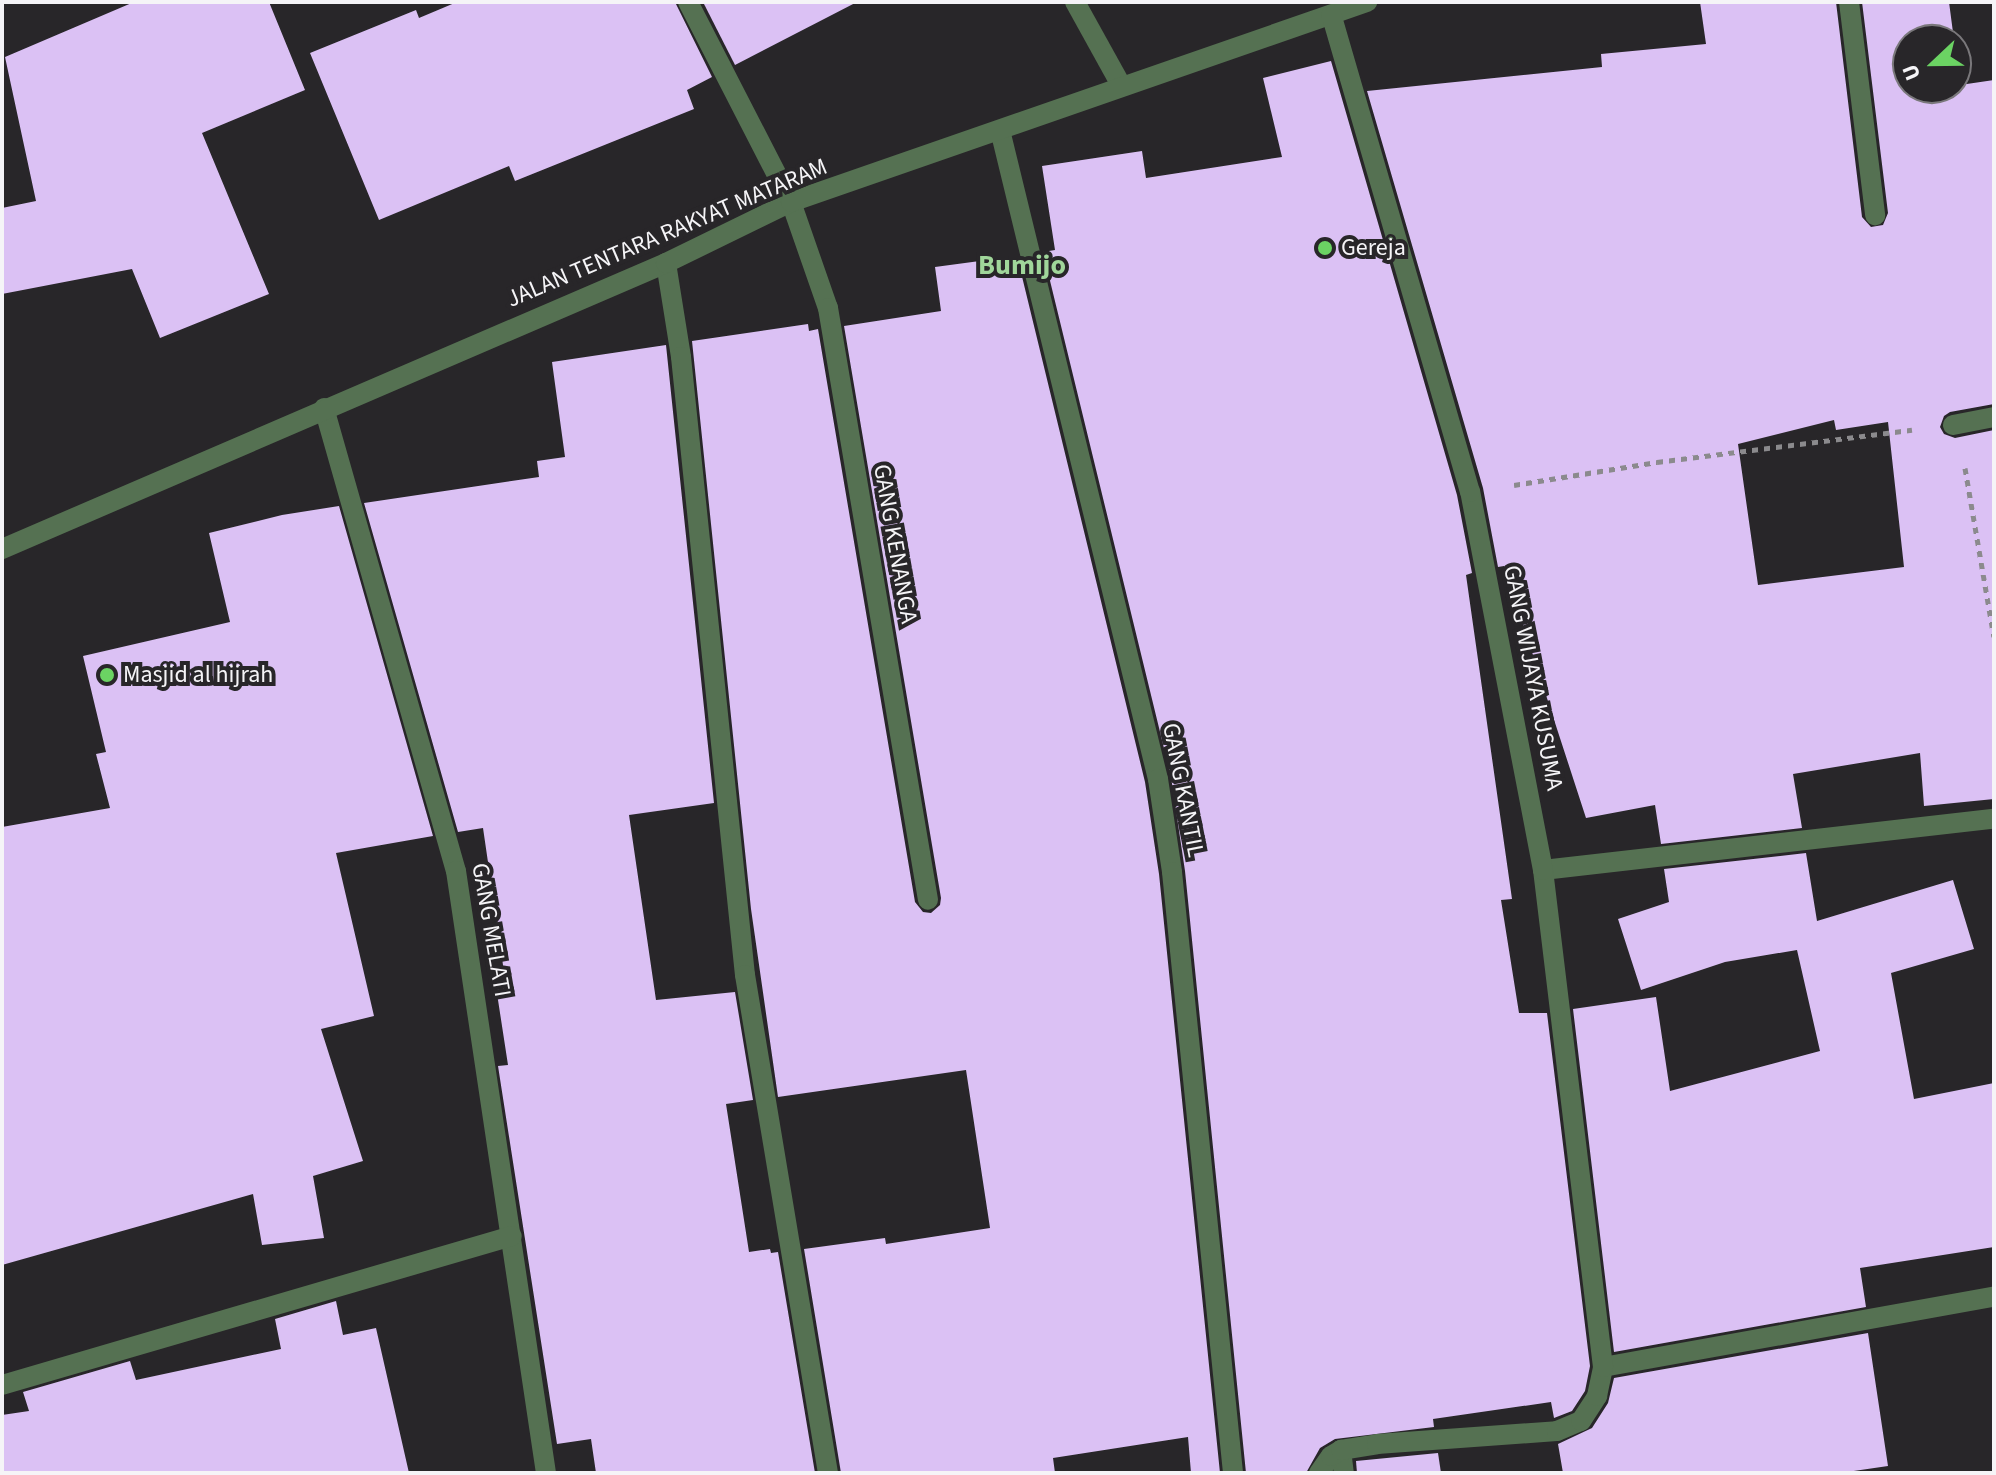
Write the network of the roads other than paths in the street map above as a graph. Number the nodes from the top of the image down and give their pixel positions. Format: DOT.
graph roads {
  1 [pos="688,2"];
  2 [pos="1075,2"];
  3 [pos="1367,2"];
  4 [pos="1849,2"];
  5 [pos="1331,15"];
  6 [pos="1121,85"];
  7 [pos="1000,130"];
  8 [pos="791,202"];
  9 [pos="1875,215"];
  10 [pos="666,263"];
  11 [pos="324,408"];
  12 [pos="1994,417"];
  13 [pos="1953,425"];
  14 [pos="2,549"];
  15 [pos="1994,819"];
  16 [pos="1543,870"];
  17 [pos="928,900"];
  18 [pos="512,1236"];
  19 [pos="1994,1297"];
  20 [pos="1603,1367"];
  21 [pos="2,1385"];
  22 [pos="1341,1450"];
  23 [pos="546,1473"];
  24 [pos="828,1473"];
  25 [pos="1233,1473"];
  26 [pos="1319,1473"];
  27 [pos="1344,1473"];
  1 -- 8 [label="street, GANG KENANGA"];
  2 -- 6 [label="street"];
  3 -- 5 [label="street, JALAN TENTARA RAKYAT MATARAM"];
  4 -- 9 [label="street"];
  5 -- 6 [label="street, JALAN TENTARA RAKYAT MATARAM"];
  5 -- 16 [label="street, GANG WIJAYA KUSUMA"];
  6 -- 7 [label="street, JALAN TENTARA RAKYAT MATARAM"];
  7 -- 8 [label="street, JALAN TENTARA RAKYAT MATARAM"];
  7 -- 25 [label="street, GANG KANTIL"];
  8 -- 10 [label="street, JALAN TENTARA RAKYAT MATARAM"];
  8 -- 17 [label="street, GANG KENANGA"];
  10 -- 11 [label="street, JALAN TENTARA RAKYAT MATARAM"];
  10 -- 24 [label="street"];
  11 -- 14 [label="street, JALAN TENTARA RAKYAT MATARAM"];
  11 -- 18 [label="street, GANG MELATI"];
  12 -- 13 [label="street"];
  15 -- 16 [label="street"];
  16 -- 20 [label="street, GANG WIJAYA KUSUMA"];
  18 -- 21 [label="street"];
  18 -- 23 [label="street, GANG MELATI"];
  19 -- 20 [label="street"];
  20 -- 22 [label="street"];
  22 -- 26 [label="street"];
  22 -- 27 [label="street"];
}
